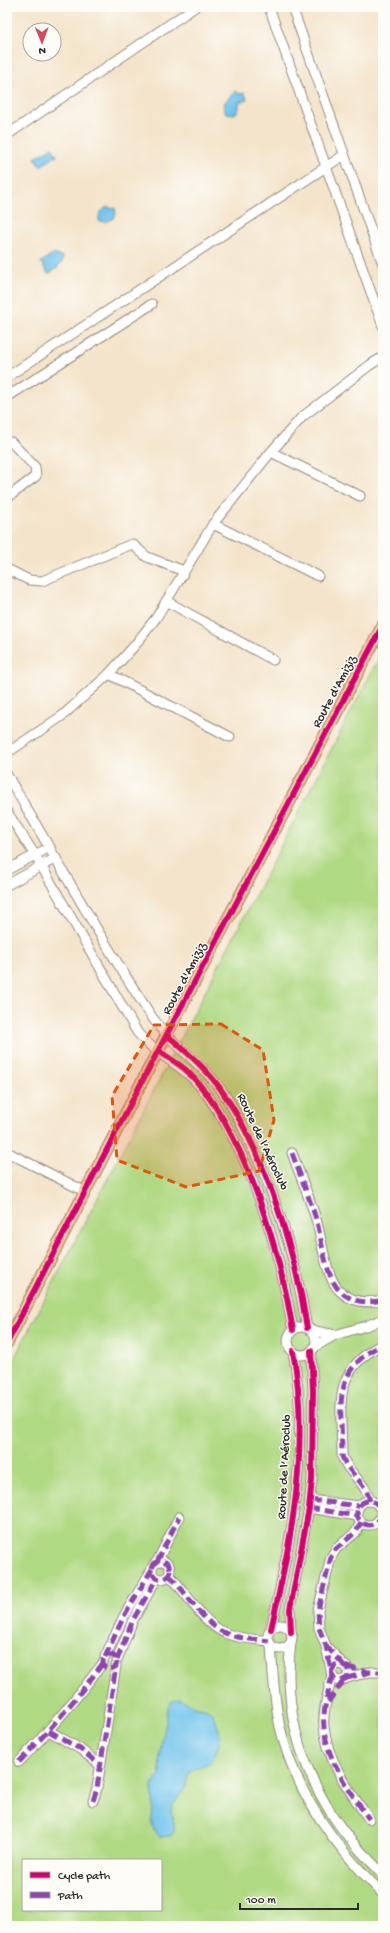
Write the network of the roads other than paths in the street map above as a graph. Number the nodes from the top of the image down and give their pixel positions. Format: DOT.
graph roads {
  1 [pos="195,7"];
  2 [pos="269,7"];
  3 [pos="292,7"];
  4 [pos="7,135"];
  5 [pos="344,155"];
  6 [pos="326,166"];
  7 [pos="383,264"];
  8 [pos="152,304"];
  9 [pos="383,326"];
  10 [pos="383,357"];
  11 [pos="7,377"];
  12 [pos="7,397"];
  13 [pos="7,441"];
  14 [pos="271,452"];
  15 [pos="360,496"];
  16 [pos="7,498"];
  17 [pos="213,524"];
  18 [pos="7,569"];
  19 [pos="184,571"];
  20 [pos="318,576"];
  21 [pos="166,602"];
  22 [pos="383,625"];
  23 [pos="273,660"];
  24 [pos="109,674"];
  25 [pos="230,737"];
  26 [pos="7,753"];
  27 [pos="7,775"];
  28 [pos="7,812"];
  29 [pos="50,847"];
  30 [pos="34,855"];
  31 [pos="56,858"];
  32 [pos="41,867"];
  33 [pos="7,870"];
  34 [pos="7,885"];
  35 [pos="167,1035"];
  36 [pos="159,1051"];
  37 [pos="7,1152"];
  38 [pos="292,1153"];
  39 [pos="86,1192"];
  40 [pos="383,1300"];
  41 [pos="383,1319"];
  42 [pos="309,1329"];
  43 [pos="293,1330"];
  44 [pos="336,1335"];
  45 [pos="7,1344"];
  46 [pos="383,1344"];
  47 [pos="312,1349"];
  48 [pos="293,1351"];
  49 [pos="370,1501"];
  50 [pos="309,1504"];
  51 [pos="359,1506"];
  52 [pos="381,1513"];
  53 [pos="179,1516"];
  54 [pos="359,1519"];
  55 [pos="155,1566"];
  56 [pos="169,1574"];
  57 [pos="157,1578"];
  58 [pos="291,1632"];
  59 [pos="270,1637"];
  60 [pos="291,1642"];
  61 [pos="326,1646"];
  62 [pos="104,1660"];
  63 [pos="117,1663"];
  64 [pos="345,1666"];
  65 [pos="370,1672"];
  66 [pos="383,1672"];
  67 [pos="331,1674"];
  68 [pos="345,1679"];
  69 [pos="327,1704"];
  70 [pos="49,1731"];
  71 [pos="19,1762"];
  72 [pos="100,1765"];
  73 [pos="93,1802"];
  74 [pos="369,1819"];
  75 [pos="383,1874"];
  76 [pos="383,1894"];
  1 -- 4 [label="street"];
  2 -- 6 [label="street"];
  3 -- 5 [label="street"];
  5 -- 6 [label="street"];
  5 -- 7 [label="street"];
  6 -- 9 [label="street"];
  6 -- 11 [label="street"];
  8 -- 12 [label="street"];
  10 -- 14 [label="street"];
  13 -- 16 [label="street"];
  14 -- 15 [label="street"];
  14 -- 17 [label="street"];
  17 -- 19 [label="street"];
  17 -- 20 [label="street"];
  18 -- 19 [label="street"];
  19 -- 21 [label="street"];
  21 -- 23 [label="street"];
  21 -- 24 [label="street"];
  22 -- 35 [label="main road, Route d'Amiziz"];
  24 -- 25 [label="street"];
  24 -- 26 [label="street"];
  27 -- 29 [label="street, Route de l’Aéroclub"];
  28 -- 30 [label="street, Route de l’Aéroclub"];
  29 -- 30 [label="street"];
  29 -- 31 [label="street, Route de l’Aéroclub"];
  30 -- 32 [label="street, Route de l’Aéroclub"];
  30 -- 33 [label="street"];
  31 -- 32 [label="street"];
  31 -- 35 [label="street, Route de l’Aéroclub"];
  32 -- 34 [label="street"];
  32 -- 36 [label="street, Route de l’Aéroclub"];
  35 -- 36 [label="main road, Route d'Amiziz"];
  35 -- 42 [label="street, Route de l’Aéroclub"];
  36 -- 39 [label="main road, Route d'Amiziz"];
  36 -- 43 [label="street, Route de l’Aéroclub"];
  37 -- 39 [label="street"];
  38 -- 40 [label="street"];
  39 -- 45 [label="main road, Route d'Amiziz"];
  41 -- 44 [label="street"];
  42 -- 43 [label="street"];
  42 -- 44 [label="street"];
  42 -- 47 [label="street"];
  43 -- 48 [label="street"];
  44 -- 47 [label="street"];
  46 -- 49 [label="street"];
  47 -- 48 [label="street"];
  47 -- 50 [label="street, Route de l’Aéroclub"];
  48 -- 59 [label="street, Route de l’Aéroclub"];
  49 -- 51 [label="street"];
  49 -- 52 [label="street"];
  50 -- 51 [label="street"];
  50 -- 54 [label="street"];
  50 -- 58 [label="street, Route de l’Aéroclub"];
  51 -- 54 [label="street"];
  52 -- 54 [label="street"];
  53 -- 55 [label="street"];
  54 -- 61 [label="street"];
  55 -- 56 [label="street"];
  55 -- 57 [label="street"];
  55 -- 62 [label="street"];
  56 -- 57 [label="street"];
  56 -- 59 [label="street"];
  57 -- 63 [label="street"];
  58 -- 59 [label="street"];
  58 -- 60 [label="street, Route de l’Aéroclub"];
  59 -- 60 [label="street"];
  59 -- 76 [label="street, Route de l’Aéroclub"];
  60 -- 75 [label="street"];
  61 -- 64 [label="street"];
  61 -- 67 [label="street"];
  62 -- 63 [label="street"];
  62 -- 70 [label="street"];
  63 -- 72 [label="street"];
  64 -- 65 [label="street"];
  64 -- 67 [label="street"];
  64 -- 68 [label="street"];
  65 -- 66 [label="street"];
  65 -- 68 [label="street"];
  67 -- 68 [label="street"];
  67 -- 69 [label="street"];
  68 -- 69 [label="street"];
  69 -- 74 [label="street"];
  70 -- 71 [label="street"];
  70 -- 72 [label="street"];
  72 -- 73 [label="street"];
}
